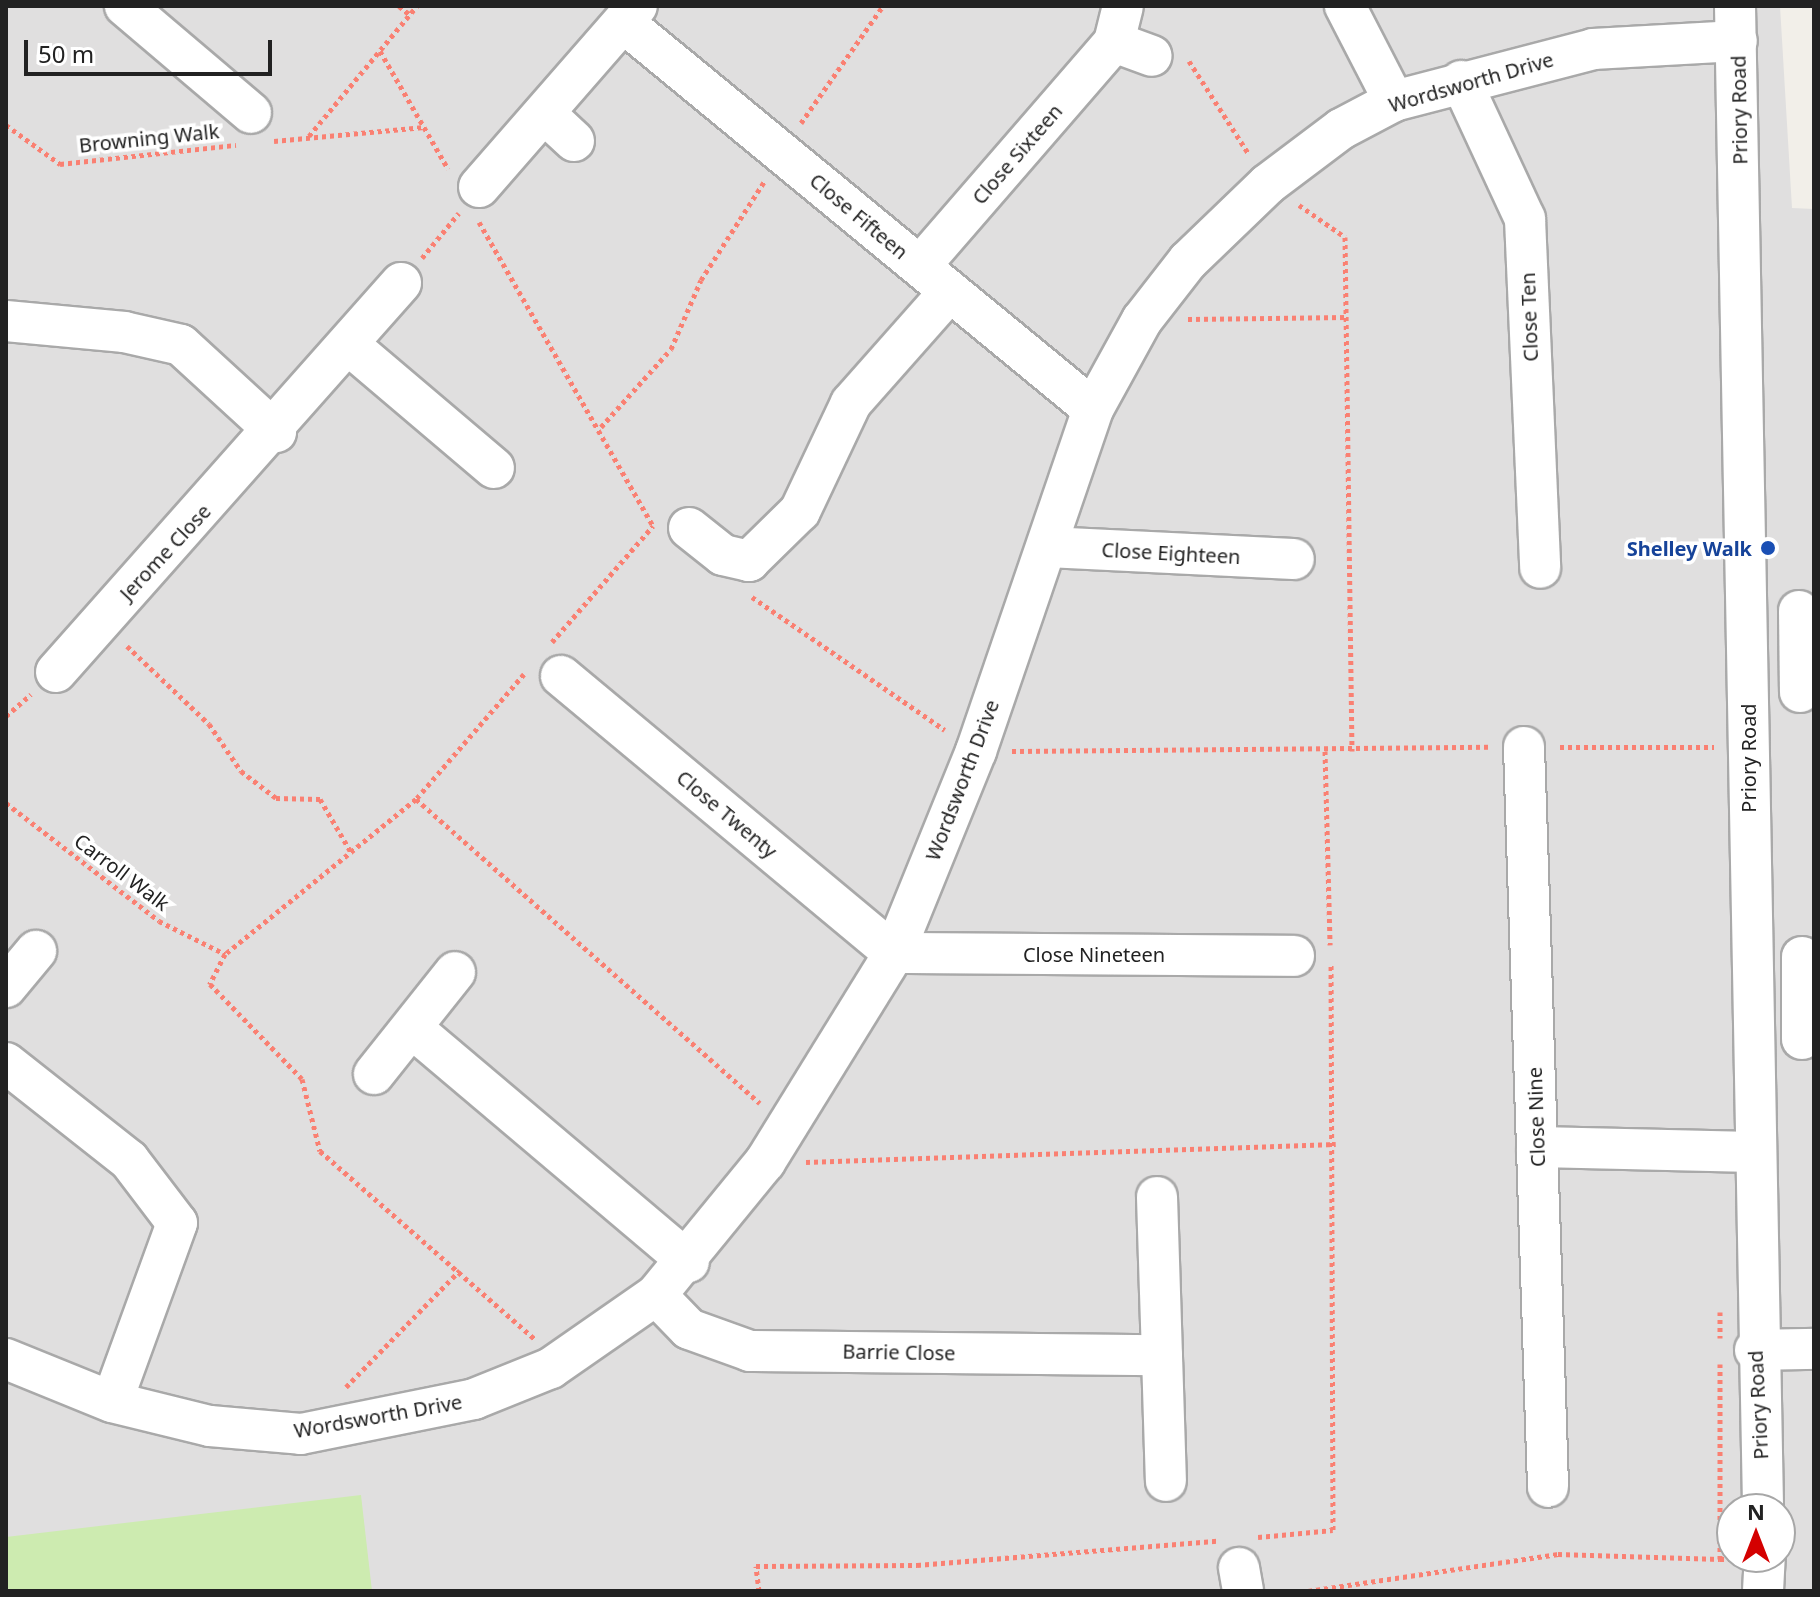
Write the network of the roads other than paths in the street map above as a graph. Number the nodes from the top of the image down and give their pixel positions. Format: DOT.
graph roads {
  1 [pos="125,6"];
  2 [pos="1345,6"];
  3 [pos="631,14"];
  4 [pos="1736,23"];
  5 [pos="1119,25"];
  6 [pos="1169,56"];
  7 [pos="1461,81"];
  8 [pos="1394,101"];
  9 [pos="544,113"];
  10 [pos="253,133"];
  11 [pos="574,141"];
  12 [pos="479,187"];
  13 [pos="920,266"];
  14 [pos="401,283"];
  15 [pos="950,291"];
  16 [pos="6,321"];
  17 [pos="349,345"];
  18 [pos="1093,409"];
  19 [pos="276,432"];
  20 [pos="494,468"];
  21 [pos="671,527"];
  22 [pos="1047,547"];
  23 [pos="1294,559"];
  24 [pos="1540,568"];
  25 [pos="1799,611"];
  26 [pos="543,667"];
  27 [pos="1804,668"];
  28 [pos="56,672"];
  29 [pos="1524,747"];
  30 [pos="36,951"];
  31 [pos="894,953"];
  32 [pos="1294,956"];
  33 [pos="1802,957"];
  34 [pos="455,972"];
  35 [pos="6,987"];
  36 [pos="1806,1013"];
  37 [pos="413,1029"];
  38 [pos="6,1063"];
  39 [pos="374,1074"];
  40 [pos="1537,1147"];
  41 [pos="1755,1152"];
  42 [pos="1157,1197"];
  43 [pos="689,1262"];
  44 [pos="656,1295"];
  45 [pos="1814,1349"];
  46 [pos="1755,1350"];
  47 [pos="1162,1355"];
  48 [pos="6,1359"];
  49 [pos="112,1402"];
  50 [pos="1166,1481"];
  51 [pos="1548,1487"];
  52 [pos="1762,1493"];
  1 -- 10 [label="street"];
  2 -- 8 [label="street"];
  3 -- 9 [label="street"];
  3 -- 13 [label="street, Close Fifteen"];
  4 -- 7 [label="street, Wordsworth Drive"];
  4 -- 41 [label="street, Priory Road"];
  5 -- 6 [label="street, Close Sixteen"];
  5 -- 13 [label="street, Close Sixteen"];
  7 -- 8 [label="street, Wordsworth Drive"];
  7 -- 24 [label="street, Close Ten"];
  8 -- 18 [label="street, Wordsworth Drive"];
  9 -- 11 [label="street"];
  9 -- 12 [label="street"];
  13 -- 15 [label="street, Close Fifteen"];
  14 -- 17 [label="street, Jerome Close"];
  15 -- 18 [label="street, Close Fifteen"];
  15 -- 21 [label="street"];
  16 -- 19 [label="street"];
  17 -- 19 [label="street, Jerome Close"];
  17 -- 20 [label="street"];
  18 -- 22 [label="street, Wordsworth Drive"];
  19 -- 28 [label="street, Jerome Close"];
  22 -- 23 [label="street, Close Eighteen"];
  22 -- 31 [label="street, Wordsworth Drive"];
  25 -- 27 [label="street"];
  26 -- 31 [label="street, Close Twenty"];
  29 -- 40 [label="street, Close Nine"];
  30 -- 35 [label="street"];
  31 -- 32 [label="street, Close Nineteen"];
  31 -- 43 [label="street, Wordsworth Drive"];
  33 -- 36 [label="street"];
  34 -- 37 [label="street"];
  37 -- 39 [label="street"];
  37 -- 43 [label="street"];
  38 -- 49 [label="street"];
  40 -- 41 [label="street"];
  40 -- 51 [label="street, Close Nine"];
  41 -- 46 [label="street, Priory Road"];
  42 -- 47 [label="street"];
  43 -- 44 [label="street, Wordsworth Drive"];
  44 -- 47 [label="street, Barrie Close"];
  44 -- 49 [label="street, Wordsworth Drive"];
  45 -- 46 [label="street"];
  46 -- 52 [label="street, Priory Road"];
  47 -- 50 [label="street"];
  48 -- 49 [label="street, Wordsworth Drive"];
}
